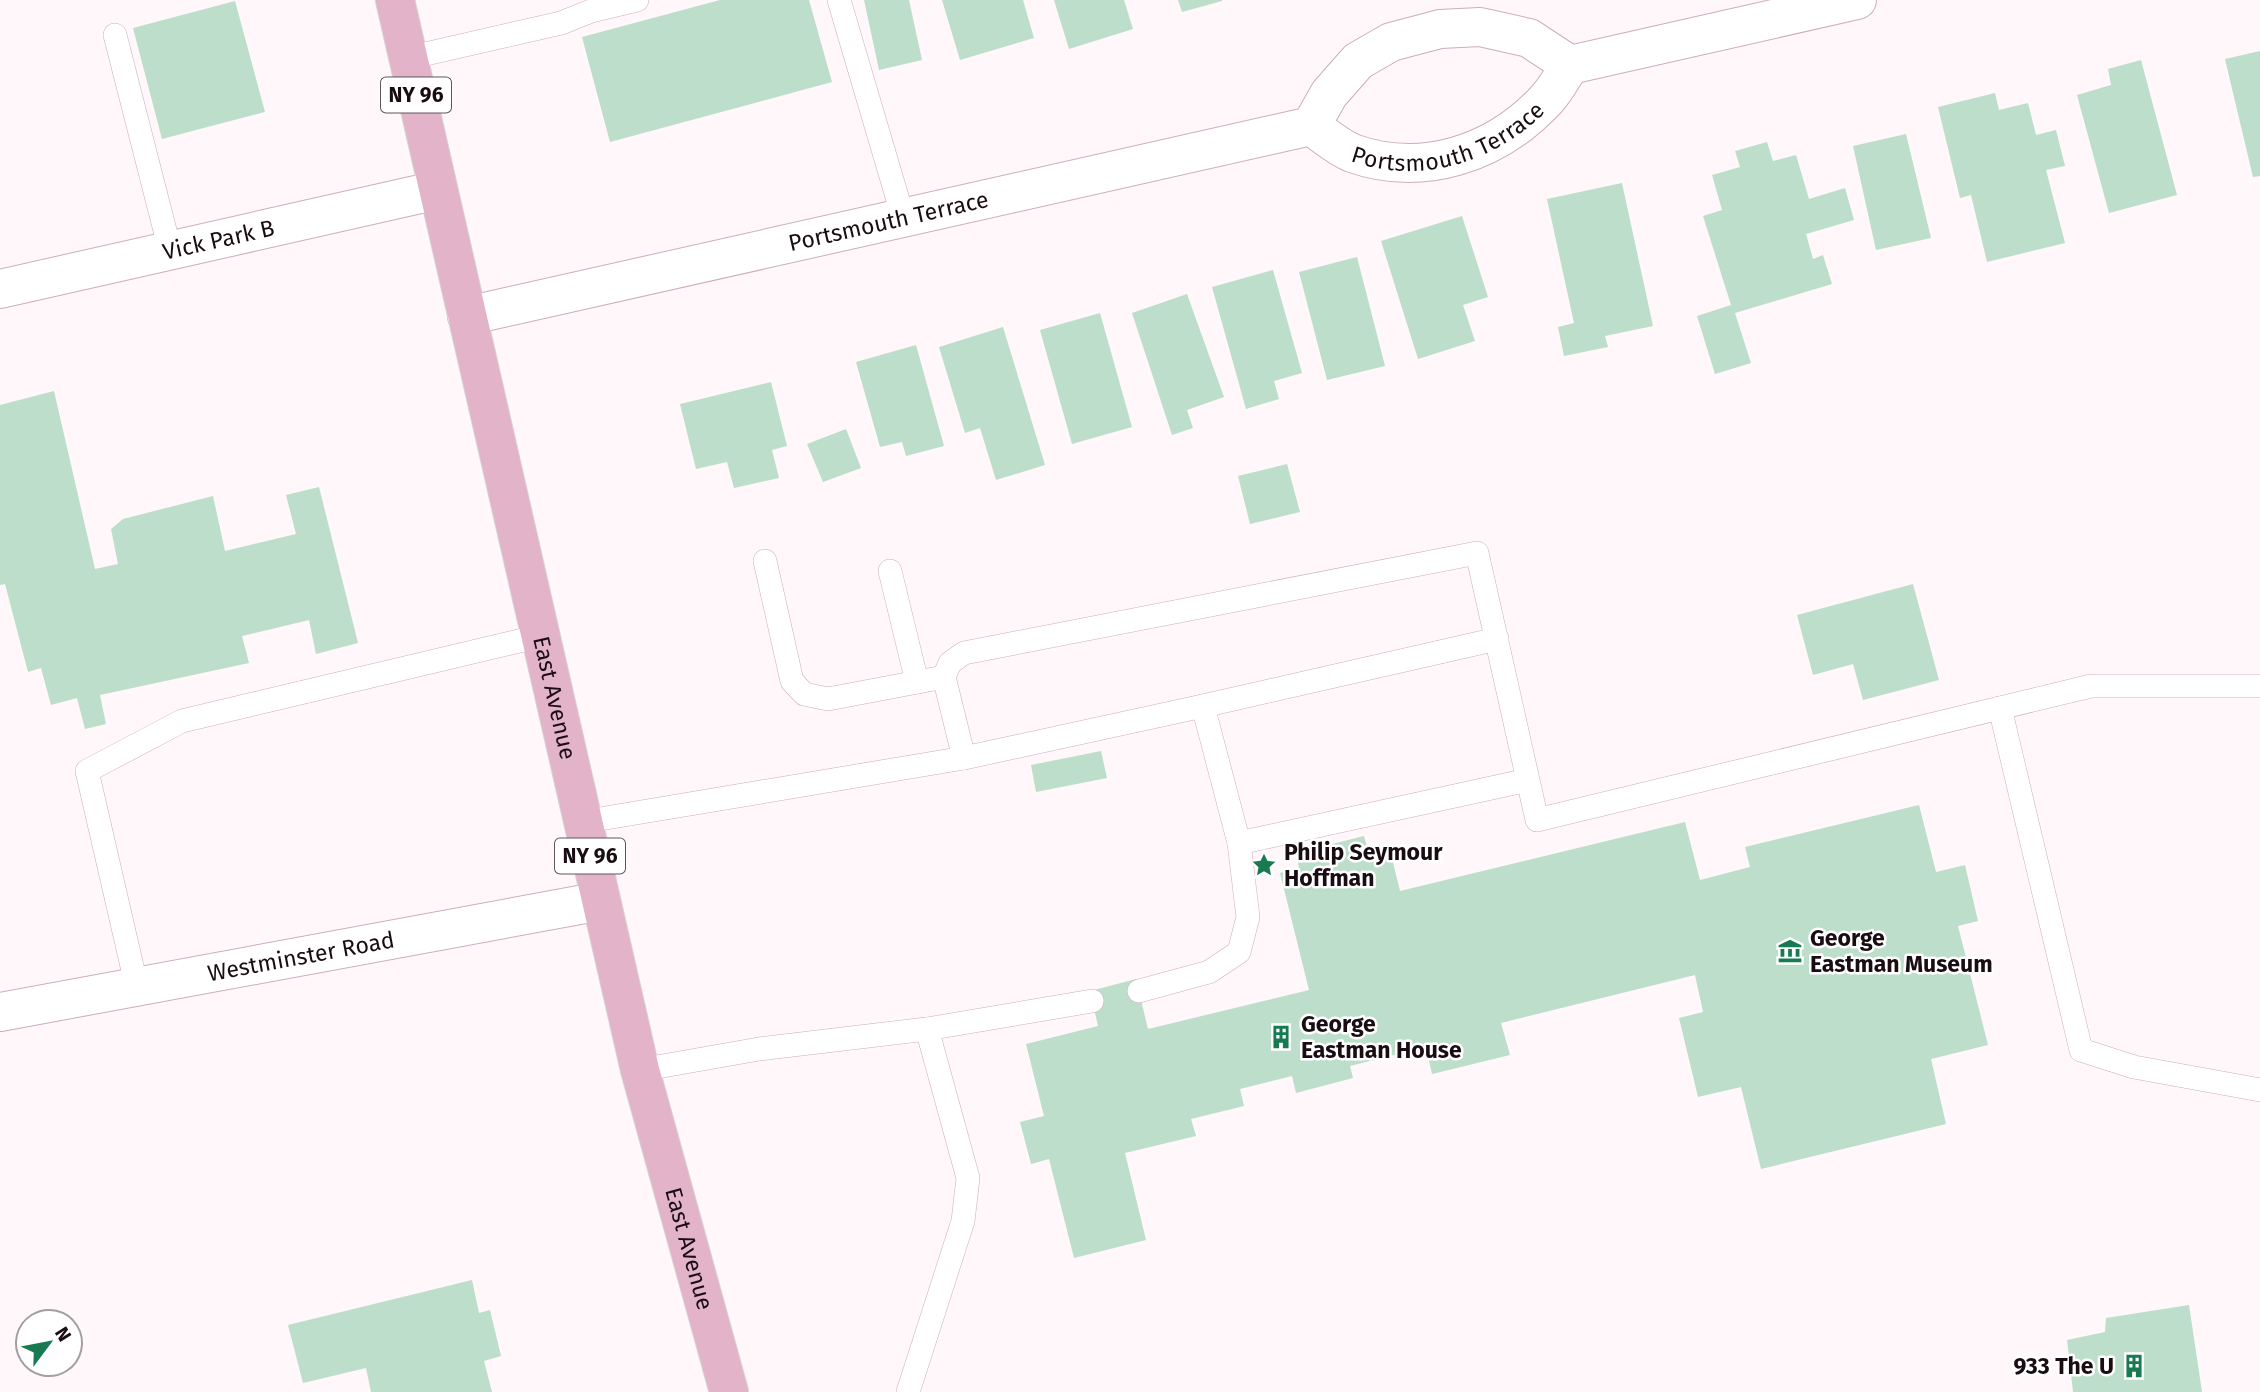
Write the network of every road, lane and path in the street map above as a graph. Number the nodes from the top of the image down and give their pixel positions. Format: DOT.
graph roads {
  1 [pos="395,0"];
  2 [pos="637,0"];
  3 [pos="839,0"];
  4 [pos="1857,0"];
  5 [pos="1809,5"];
  6 [pos="115,35"];
  7 [pos="408,58"];
  8 [pos="1570,65"];
  9 [pos="1311,126"];
  10 [pos="438,190"];
  11 [pos="903,217"];
  12 [pos="170,250"];
  13 [pos="0,289"];
  14 [pos="467,316"];
  15 [pos="765,561"];
  16 [pos="890,571"];
  17 [pos="540,636"];
  18 [pos="1497,639"];
  19 [pos="944,677"];
  20 [pos="917,682"];
  21 [pos="2260,686"];
  22 [pos="1203,706"];
  23 [pos="2000,708"];
  24 [pos="964,758"];
  25 [pos="1528,780"];
  26 [pos="582,822"];
  27 [pos="1239,843"];
  28 [pos="601,901"];
  29 [pos="137,988"];
  30 [pos="1139,991"];
  31 [pos="1092,1001"];
  32 [pos="0,1012"];
  33 [pos="927,1029"];
  34 [pos="640,1070"];
  35 [pos="2260,1090"];
  36 [pos="729,1392"];
  37 [pos="908,1392"];
  1 -- 7 [label="main road, East Avenue / NY 96"];
  2 -- 7 [label="lane"];
  3 -- 11 [label="lane"];
  4 -- 5 [label="street, Portsmouth Terrace"];
  5 -- 8 [label="street, Portsmouth Terrace"];
  6 -- 12 [label="lane"];
  7 -- 10 [label="main road, East Avenue / NY 96"];
  8 -- 9 [label="street, Portsmouth Terrace"];
  8 -- 9 [label="street, Portsmouth Terrace"];
  9 -- 11 [label="street, Portsmouth Terrace"];
  10 -- 12 [label="street, Vick Park B"];
  10 -- 14 [label="main road, East Avenue / NY 96"];
  11 -- 14 [label="street, Portsmouth Terrace"];
  12 -- 13 [label="street, Vick Park B"];
  14 -- 17 [label="main road, East Avenue / NY 96"];
  15 -- 20 [label="lane"];
  16 -- 20 [label="lane"];
  17 -- 26 [label="main road, East Avenue / NY 96"];
  17 -- 29 [label="lane"];
  18 -- 19 [label="lane"];
  18 -- 22 [label="lane"];
  18 -- 25 [label="lane"];
  19 -- 20 [label="lane"];
  19 -- 24 [label="lane"];
  21 -- 23 [label="lane"];
  22 -- 24 [label="lane"];
  22 -- 27 [label="lane"];
  23 -- 25 [label="lane"];
  23 -- 35 [label="lane"];
  24 -- 26 [label="lane"];
  25 -- 27 [label="lane"];
  26 -- 28 [label="main road, East Avenue / NY 96"];
  27 -- 30 [label="lane"];
  28 -- 29 [label="street, Westminster Road"];
  28 -- 34 [label="main road, East Avenue / NY 96"];
  29 -- 32 [label="street, Westminster Road"];
  31 -- 33 [label="lane"];
  33 -- 34 [label="lane"];
  33 -- 37 [label="lane"];
  34 -- 36 [label="main road, East Avenue / NY 96"];
}
